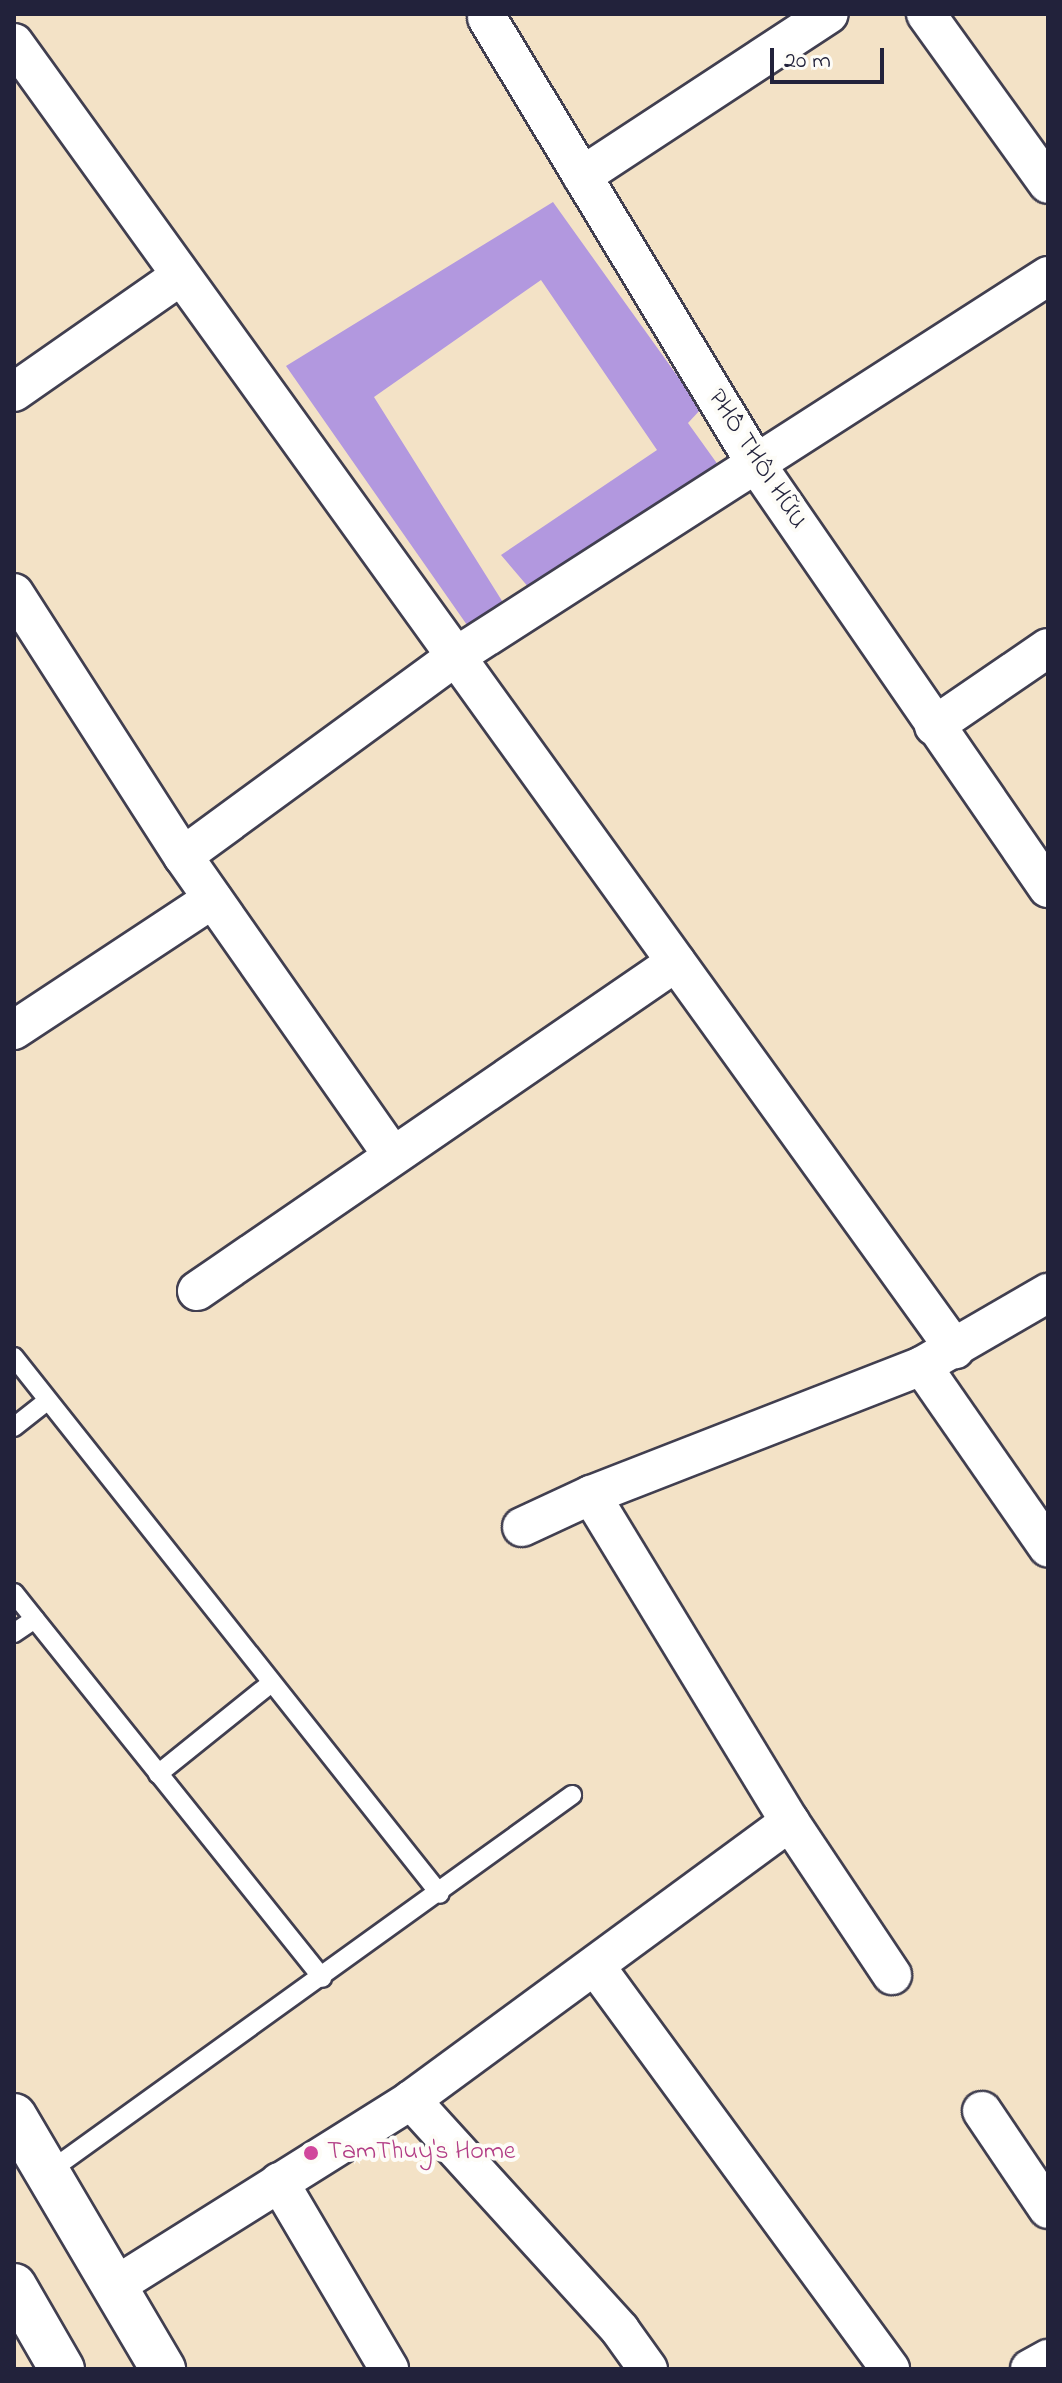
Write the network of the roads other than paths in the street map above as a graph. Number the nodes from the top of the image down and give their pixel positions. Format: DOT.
graph roads {
  1 [pos="829,14"];
  2 [pos="926,14"];
  3 [pos="487,18"];
  4 [pos="14,43"];
  5 [pos="582,176"];
  6 [pos="1048,184"];
  7 [pos="180,276"];
  8 [pos="1048,276"];
  9 [pos="14,392"];
  10 [pos="756,464"];
  11 [pos="14,593"];
  12 [pos="1048,648"];
  13 [pos="455,657"];
  14 [pos="934,726"];
  15 [pos="183,856"];
  16 [pos="1048,888"];
  17 [pos="213,899"];
  18 [pos="676,962"];
  19 [pos="14,1030"];
  20 [pos="393,1156"];
  21 [pos="197,1291"];
  22 [pos="1048,1293"];
  23 [pos="14,1357"];
  24 [pos="938,1358"];
  25 [pos="47,1401"];
  26 [pos="14,1427"];
  27 [pos="591,1495"];
  28 [pos="522,1527"];
  29 [pos="1048,1547"];
  30 [pos="14,1593"];
  31 [pos="35,1619"];
  32 [pos="14,1633"];
  33 [pos="271,1683"];
  34 [pos="158,1774"];
  35 [pos="572,1795"];
  36 [pos="790,1822"];
  37 [pos="440,1894"];
  38 [pos="596,1967"];
  39 [pos="892,1975"];
  40 [pos="322,1978"];
  41 [pos="411,2100"];
  42 [pos="982,2111"];
  43 [pos="14,2116"];
  44 [pos="47,2173"];
  45 [pos="279,2182"];
  46 [pos="1048,2209"];
  47 [pos="14,2286"];
  48 [pos="115,2286"];
  49 [pos="1048,2359"];
  50 [pos="62,2369"];
  51 [pos="163,2369"];
  52 [pos="389,2369"];
  53 [pos="648,2369"];
  54 [pos="890,2369"];
  55 [pos="1030,2369"];
  1 -- 5 [label="street"];
  2 -- 6 [label="street"];
  3 -- 5 [label="street, PHỐ THÔI HỮU"];
  4 -- 7 [label="street"];
  5 -- 10 [label="street, PHỐ THÔI HỮU"];
  7 -- 9 [label="street"];
  7 -- 13 [label="street"];
  8 -- 10 [label="street"];
  10 -- 13 [label="street"];
  10 -- 14 [label="street, PHỐ THÔI HỮU"];
  11 -- 15 [label="street"];
  12 -- 14 [label="street"];
  13 -- 15 [label="street"];
  13 -- 18 [label="street"];
  14 -- 16 [label="street, PHỐ THÔI HỮU"];
  15 -- 17 [label="street"];
  17 -- 19 [label="street"];
  17 -- 20 [label="street"];
  18 -- 20 [label="street"];
  18 -- 24 [label="street"];
  20 -- 21 [label="street"];
  22 -- 24 [label="street"];
  23 -- 25 [label="lane"];
  24 -- 27 [label="street"];
  24 -- 29 [label="street"];
  25 -- 26 [label="lane"];
  25 -- 33 [label="lane"];
  27 -- 28 [label="street"];
  27 -- 36 [label="street"];
  30 -- 31 [label="lane"];
  31 -- 32 [label="lane"];
  31 -- 34 [label="lane"];
  33 -- 34 [label="lane"];
  33 -- 37 [label="lane"];
  34 -- 40 [label="lane"];
  35 -- 37 [label="lane"];
  36 -- 38 [label="street"];
  36 -- 39 [label="street"];
  37 -- 40 [label="lane"];
  38 -- 41 [label="street"];
  38 -- 54 [label="street"];
  40 -- 44 [label="lane"];
  41 -- 45 [label="street"];
  41 -- 53 [label="street"];
  42 -- 46 [label="street"];
  43 -- 44 [label="street"];
  44 -- 48 [label="street"];
  45 -- 48 [label="street"];
  45 -- 52 [label="street"];
  47 -- 50 [label="street"];
  48 -- 51 [label="street"];
  49 -- 55 [label="street"];
}
